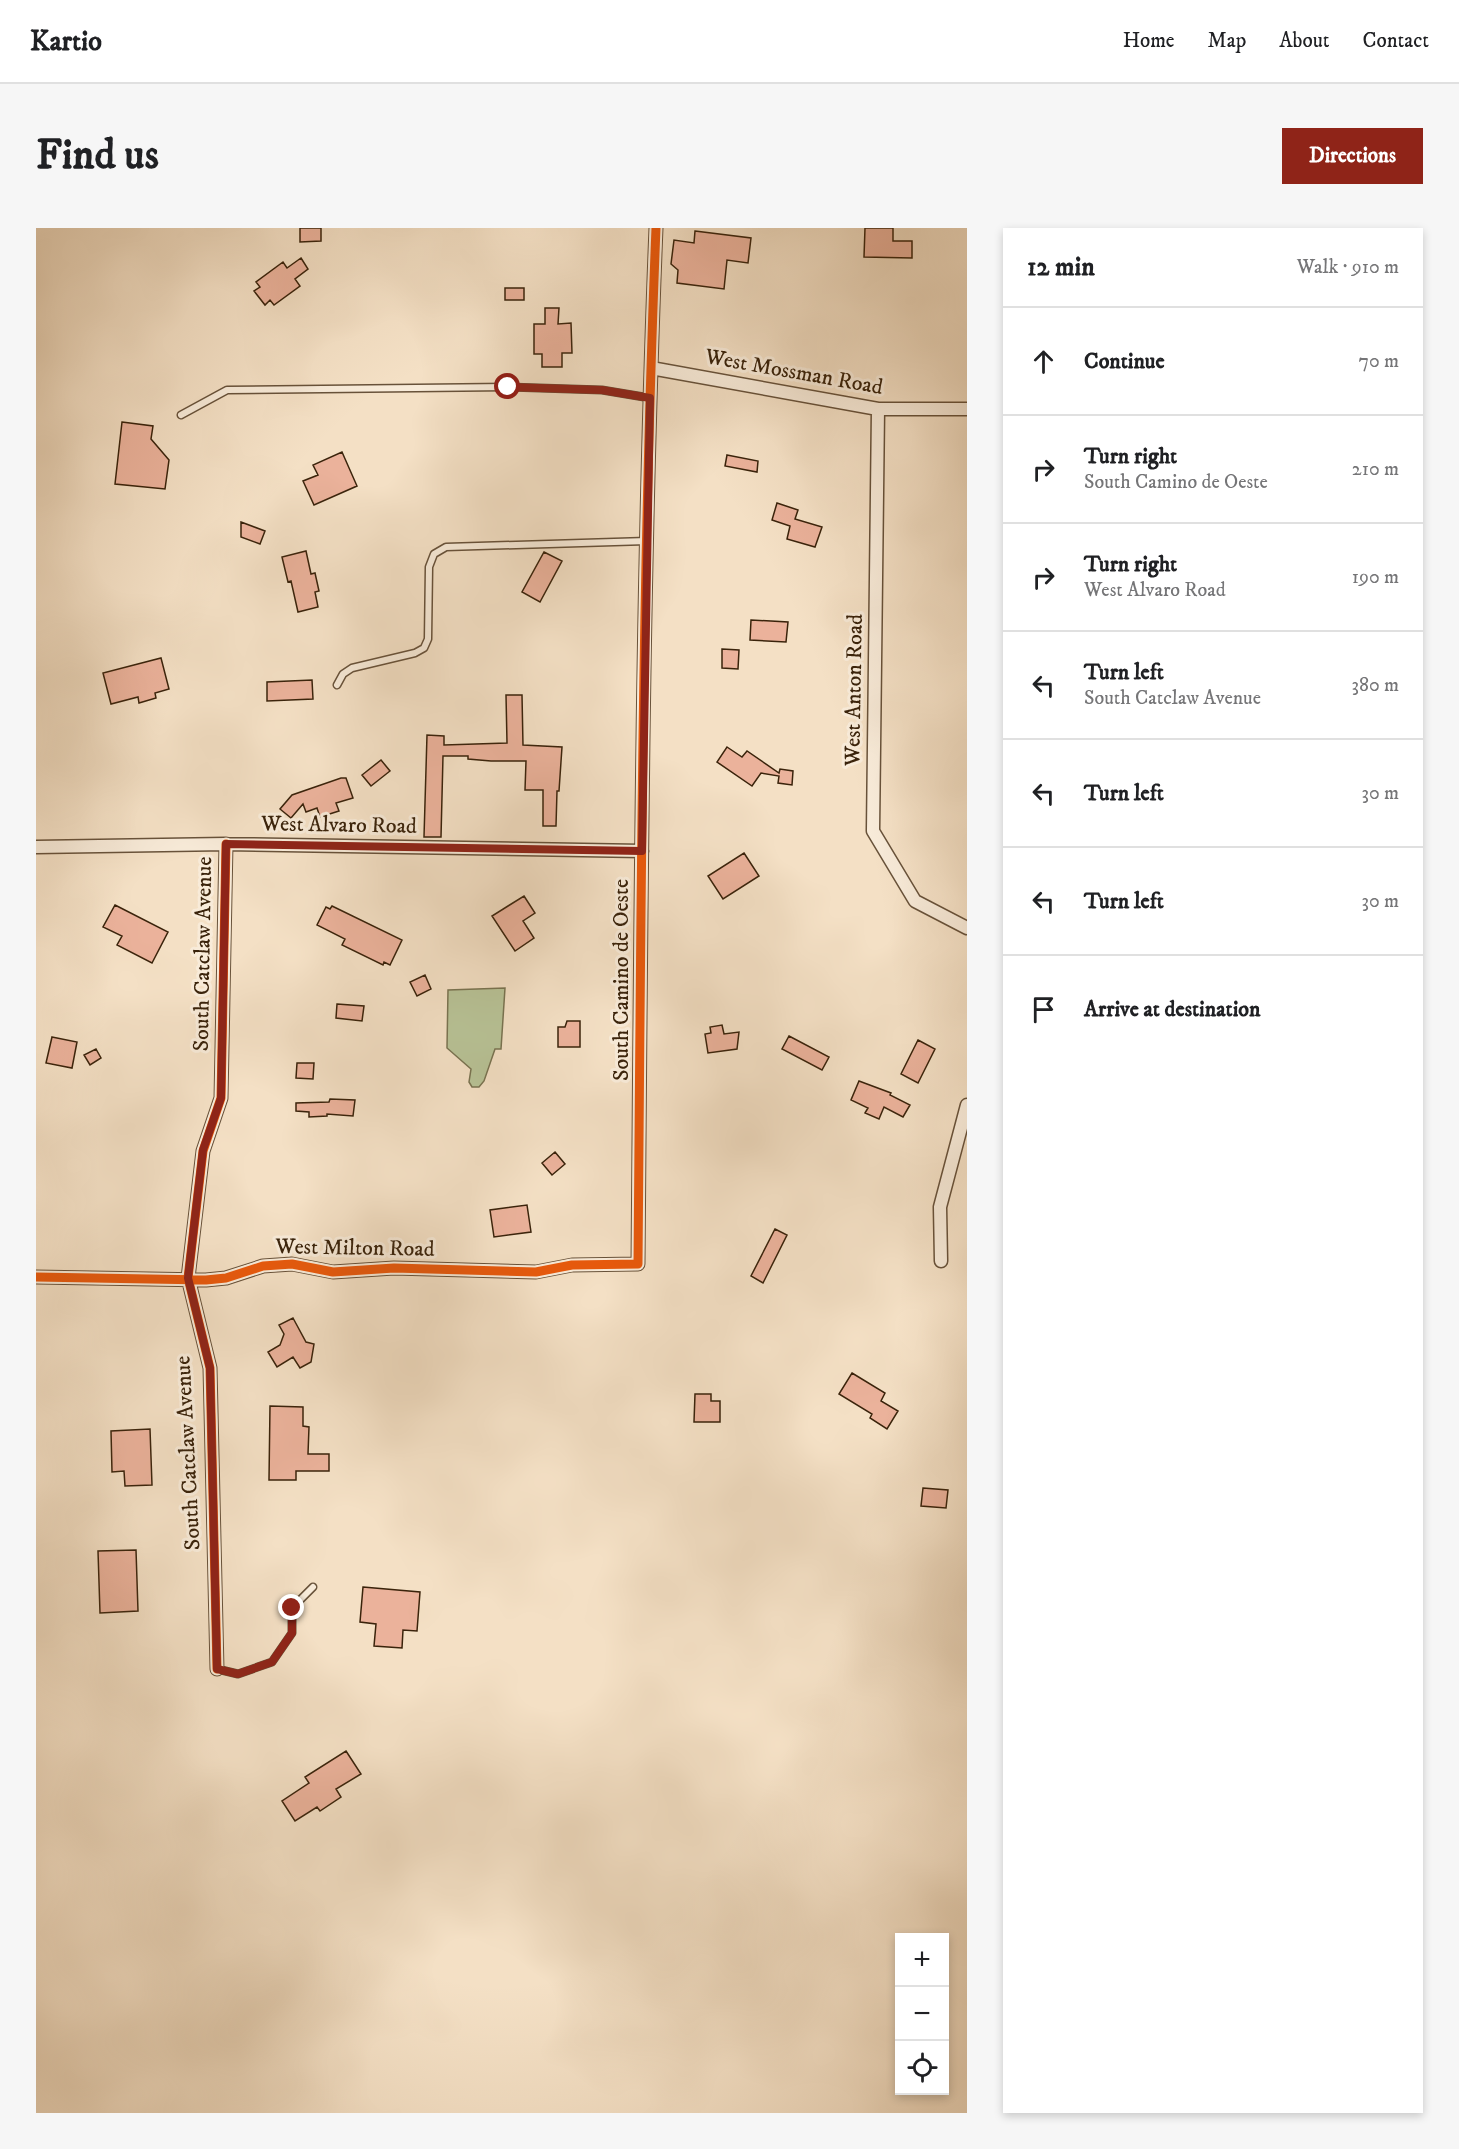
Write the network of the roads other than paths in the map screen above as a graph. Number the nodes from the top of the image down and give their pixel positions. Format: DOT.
graph roads {
  1 [pos="656,228"];
  2 [pos="651,368"];
  3 [pos="650,398"];
  4 [pos="878,409"];
  5 [pos="967,409"];
  6 [pos="181,415"];
  7 [pos="647,540"];
  8 [pos="338,686"];
  9 [pos="226,844"];
  10 [pos="36,846"];
  11 [pos="642,851"];
  12 [pos="967,928"];
  13 [pos="967,1106"];
  14 [pos="941,1261"];
  15 [pos="638,1264"];
  16 [pos="36,1277"];
  17 [pos="188,1278"];
  18 [pos="313,1587"];
  19 [pos="217,1669"];
  1 -- 2 [label="street, South Camino de Oeste"];
  2 -- 3 [label="street, South Camino de Oeste"];
  2 -- 4 [label="street, West Mossman Road"];
  3 -- 6 [label="lane"];
  3 -- 7 [label="street, South Camino de Oeste"];
  4 -- 5 [label="street, West Mossman Road"];
  4 -- 12 [label="street, West Anton Road"];
  7 -- 8 [label="lane"];
  7 -- 11 [label="street, South Camino de Oeste"];
  9 -- 10 [label="street, West Alvaro Road"];
  9 -- 11 [label="street, West Alvaro Road"];
  9 -- 17 [label="street, South Catclaw Avenue"];
  11 -- 15 [label="street, South Camino de Oeste"];
  13 -- 14 [label="street"];
  15 -- 17 [label="street, West Milton Road"];
  16 -- 17 [label="street, West Milton Road"];
  17 -- 19 [label="street, South Catclaw Avenue"];
  18 -- 19 [label="lane"];
}
